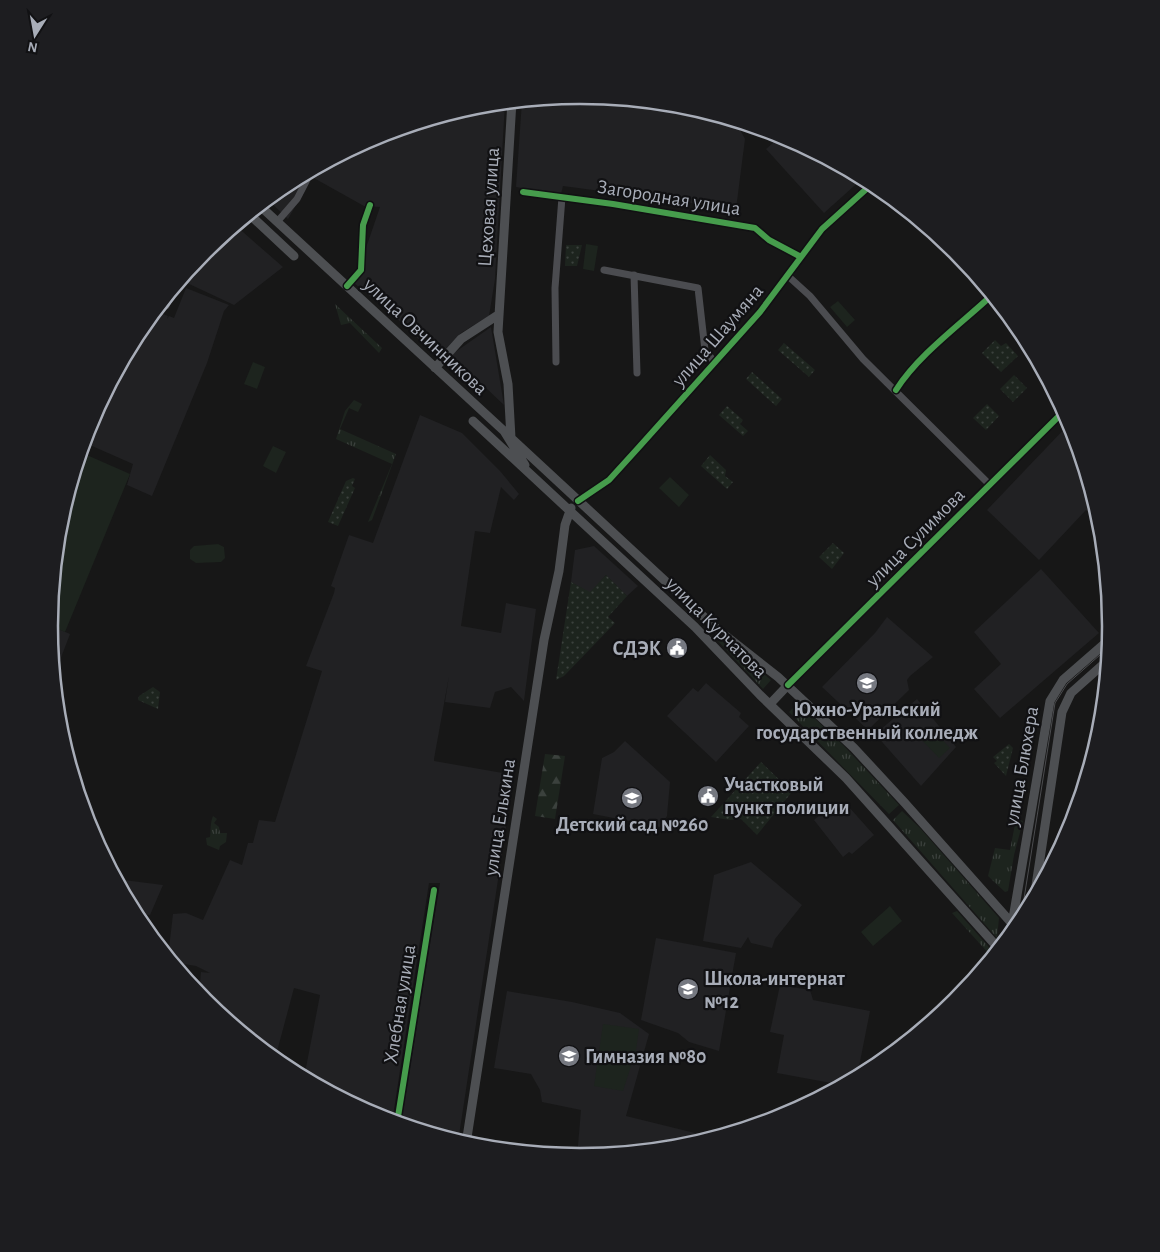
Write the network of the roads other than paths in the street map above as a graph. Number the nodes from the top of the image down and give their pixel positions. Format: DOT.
graph roads {
  1 [pos="512,108"];
  2 [pos="305,183"];
  3 [pos="866,189"];
  4 [pos="523,192"];
  5 [pos="562,197"];
  6 [pos="370,205"];
  7 [pos="264,210"];
  8 [pos="253,218"];
  9 [pos="278,222"];
  10 [pos="294,256"];
  11 [pos="802,257"];
  12 [pos="604,270"];
  13 [pos="634,275"];
  14 [pos="788,276"];
  15 [pos="347,286"];
  16 [pos="988,299"];
  17 [pos="498,315"];
  18 [pos="556,362"];
  19 [pos="715,364"];
  20 [pos="435,368"];
  21 [pos="637,373"];
  22 [pos="896,390"];
  23 [pos="1059,416"];
  24 [pos="473,420"];
  25 [pos="507,434"];
  26 [pos="531,475"];
  27 [pos="990,485"];
  28 [pos="578,501"];
  29 [pos="569,511"];
  30 [pos="1101,647"];
  31 [pos="1100,667"];
  32 [pos="788,686"];
  33 [pos="770,704"];
  34 [pos="1037,878"];
  35 [pos="434,890"];
  36 [pos="1016,912"];
  37 [pos="1010,922"];
  38 [pos="994,945"];
  39 [pos="398,1116"];
  40 [pos="467,1136"];
  1 -- 17 [label="main road, Цеховая улица"];
  2 -- 9 [label="street"];
  3 -- 11 [label="street, улица Шаумяна"];
  4 -- 5 [label="street, Загородная улица"];
  5 -- 11 [label="street, Загородная улица"];
  5 -- 18 [label="street"];
  6 -- 15 [label="street"];
  7 -- 9 [label="main road, улица Овчинникова"];
  8 -- 10 [label="main road"];
  9 -- 15 [label="main road, улица Овчинникова"];
  11 -- 14 [label="street, улица Шаумяна"];
  12 -- 13 [label="street"];
  13 -- 19 [label="street"];
  13 -- 21 [label="street"];
  14 -- 19 [label="street, улица Шаумяна"];
  14 -- 22 [label="street"];
  15 -- 20 [label="main road, улица Овчинникова"];
  16 -- 22 [label="street"];
  17 -- 20 [label="main road"];
  17 -- 25 [label="main road, Цеховая улица"];
  19 -- 28 [label="street, улица Шаумяна"];
  20 -- 25 [label="main road, улица Овчинникова"];
  22 -- 27 [label="street"];
  23 -- 27 [label="street, улица Сулимова"];
  24 -- 26 [label="main road, улица Овчинникова"];
  25 -- 26 [label="main road"];
  25 -- 28 [label="main road, улица Овчинникова"];
  26 -- 29 [label="main road, улица Овчинникова"];
  27 -- 32 [label="street, улица Сулимова"];
  28 -- 29 [label="main road"];
  28 -- 32 [label="main road, улица Курчатова"];
  29 -- 33 [label="main road, улица Курчатова"];
  29 -- 40 [label="main road, улица Елькина"];
  30 -- 36 [label="main road, улица Блюхера"];
  31 -- 34 [label="main road, улица Блюхера"];
  32 -- 33 [label="main road"];
  32 -- 37 [label="main road, улица Курчатова"];
  33 -- 38 [label="main road, улица Курчатова"];
  35 -- 39 [label="street, Хлебная улица"];
}
